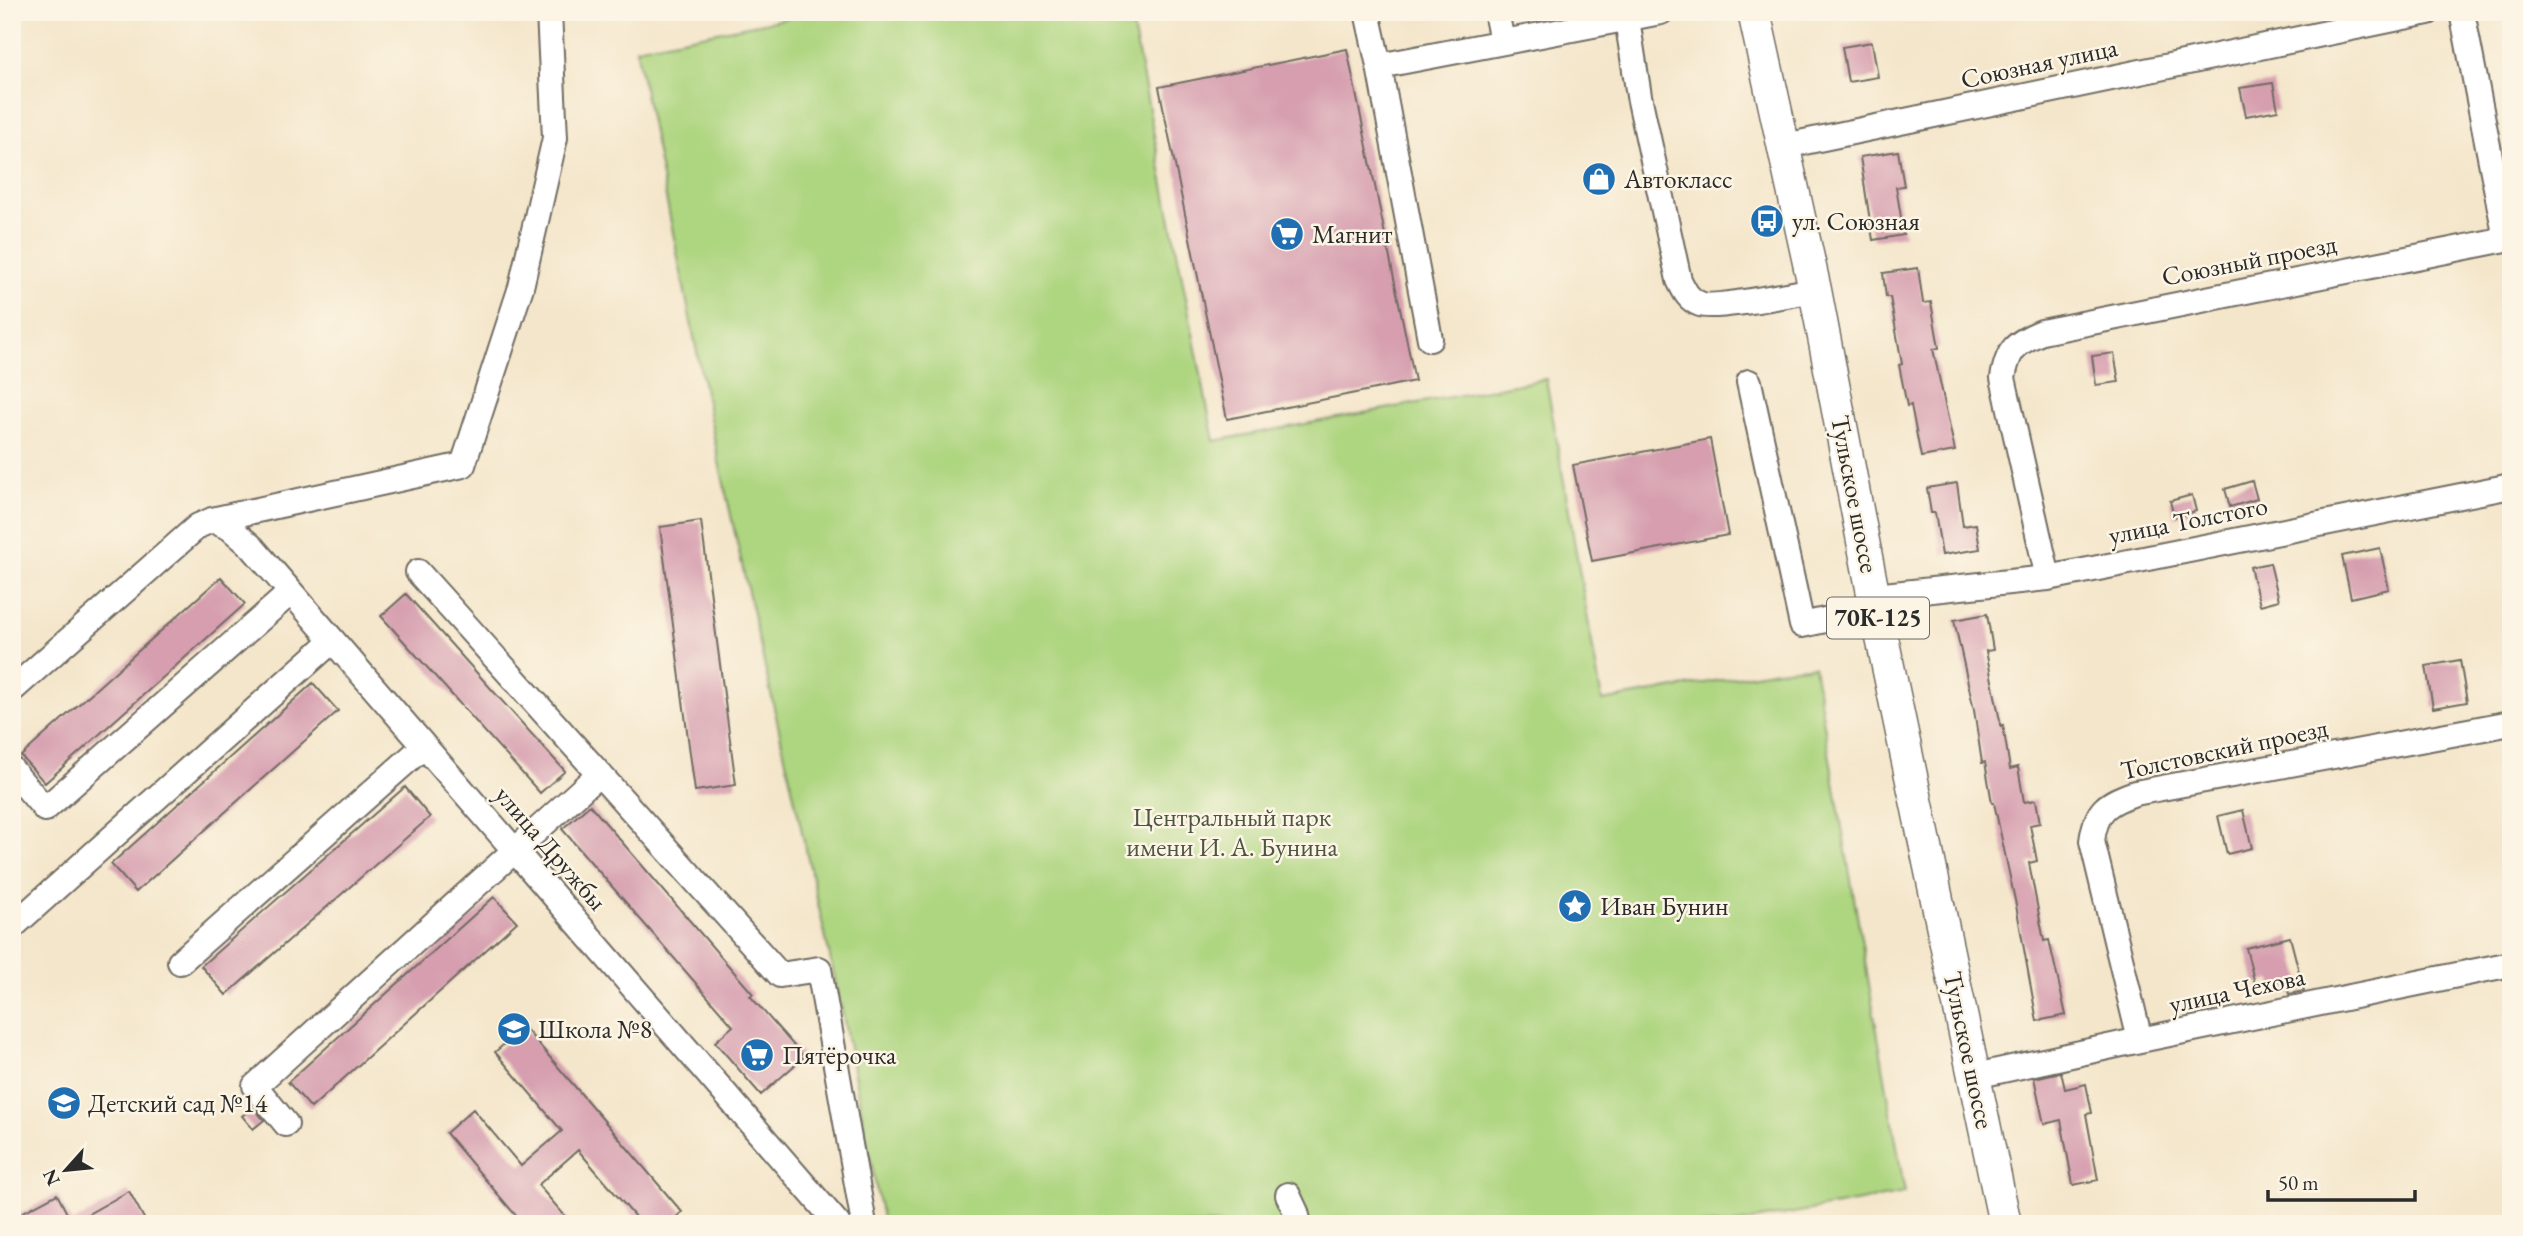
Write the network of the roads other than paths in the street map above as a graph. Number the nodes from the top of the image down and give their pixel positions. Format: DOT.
graph roads {
  1 [pos="549,12"];
  2 [pos="1367,12"];
  3 [pos="1496,12"];
  4 [pos="1661,12"];
  5 [pos="1754,12"];
  6 [pos="2428,12"];
  7 [pos="2462,12"];
  8 [pos="1627,19"];
  9 [pos="1502,41"];
  10 [pos="1379,66"];
  11 [pos="1785,146"];
  12 [pos="1815,290"];
  13 [pos="1430,339"];
  14 [pos="1749,382"];
  15 [pos="2511,486"];
  16 [pos="212,520"];
  17 [pos="418,572"];
  18 [pos="2048,578"];
  19 [pos="291,592"];
  20 [pos="1875,603"];
  21 [pos="332,641"];
  22 [pos="12,690"];
  23 [pos="2511,723"];
  24 [pos="424,746"];
  25 [pos="12,770"];
  26 [pos="599,774"];
  27 [pos="514,850"];
  28 [pos="12,927"];
  29 [pos="180,962"];
  30 [pos="2511,964"];
  31 [pos="2140,1040"];
  32 [pos="1975,1076"];
  33 [pos="286,1124"];
  34 [pos="1288,1195"];
  35 [pos="838,1224"];
  36 [pos="864,1224"];
  37 [pos="1299,1224"];
  38 [pos="2005,1224"];
  1 -- 16 [label="street"];
  2 -- 10 [label="street"];
  3 -- 9 [label="street"];
  4 -- 8 [label="street"];
  5 -- 11 [label="main road, Тульское шоссе / 70К-125"];
  6 -- 11 [label="street, Союзная улица"];
  7 -- 18 [label="street, Союзный проезд"];
  8 -- 9 [label="street"];
  8 -- 12 [label="street"];
  9 -- 10 [label="street"];
  10 -- 13 [label="street"];
  11 -- 12 [label="main road, Тульское шоссе / 70К-125"];
  12 -- 20 [label="main road, Тульское шоссе / 70К-125"];
  14 -- 20 [label="street, улица Толстого"];
  15 -- 18 [label="street, улица Толстого"];
  16 -- 19 [label="street, улица Дружбы"];
  16 -- 22 [label="street"];
  17 -- 26 [label="street"];
  18 -- 20 [label="street, улица Толстого"];
  19 -- 21 [label="street, улица Дружбы"];
  19 -- 25 [label="street"];
  20 -- 32 [label="main road, Тульское шоссе / 70К-125"];
  21 -- 24 [label="street, улица Дружбы"];
  21 -- 28 [label="street"];
  23 -- 31 [label="street, Толстовский проезд"];
  24 -- 27 [label="street, улица Дружбы"];
  24 -- 29 [label="street"];
  26 -- 27 [label="street"];
  26 -- 36 [label="street"];
  27 -- 33 [label="street"];
  27 -- 35 [label="street, улица Дружбы"];
  30 -- 31 [label="street, улица Чехова"];
  31 -- 32 [label="street, улица Чехова"];
  32 -- 38 [label="main road, Тульское шоссе / 70К-125"];
  34 -- 37 [label="street"];
}
